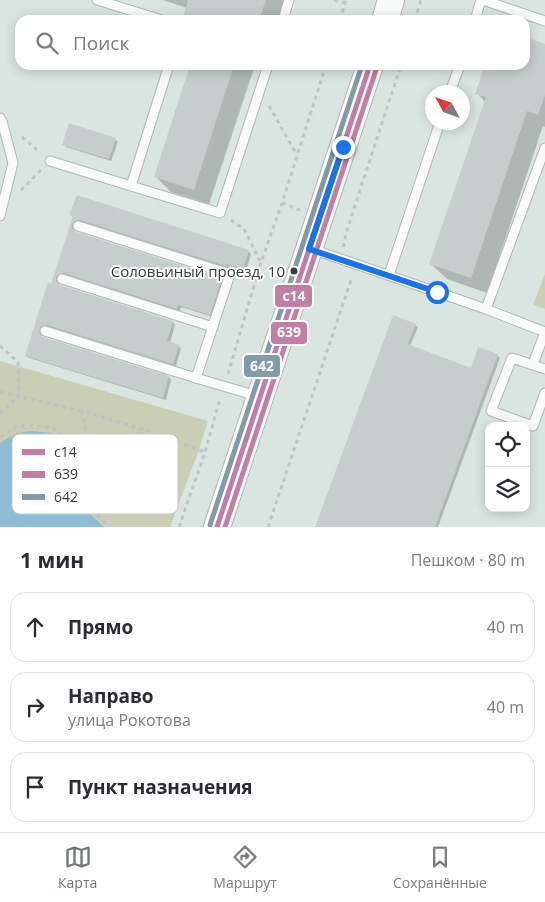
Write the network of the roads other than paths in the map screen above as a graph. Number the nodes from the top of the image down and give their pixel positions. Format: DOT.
graph roads {
  1 [pos="97,0"];
  2 [pos="290,0"];
  3 [pos="391,0"];
  4 [pos="482,0"];
  5 [pos="146,15"];
  6 [pos="285,15"];
  7 [pos="386,15"];
  8 [pos="477,15"];
  9 [pos="527,15"];
  10 [pos="530,16"];
  11 [pos="545,21"];
  12 [pos="168,70"];
  13 [pos="266,70"];
  14 [pos="368,70"];
  15 [pos="458,70"];
  16 [pos="453,85"];
  17 [pos="0,118"];
  18 [pos="437,130"];
  19 [pos="545,148"];
  20 [pos="50,161"];
  21 [pos="131,186"];
  22 [pos="0,216"];
  23 [pos="78,226"];
  24 [pos="309,249"];
  25 [pos="389,276"];
  26 [pos="62,279"];
  27 [pos="486,309"];
  28 [pos="213,327"];
  29 [pos="45,331"];
  30 [pos="533,364"];
  31 [pos="545,369"];
  32 [pos="196,378"];
  33 [pos="545,393"];
  34 [pos="260,397"];
  35 [pos="217,527"];
  1 -- 5 [label="lane"];
  2 -- 6 [label="lane"];
  3 -- 7 [label="street"];
  4 -- 8 [label="lane"];
  4 -- 9 [label="lane"];
  10 -- 11 [label="lane"];
  12 -- 21 [label="lane"];
  13 -- 21 [label="lane"];
  14 -- 24 [label="street"];
  15 -- 16 [label="lane"];
  17 -- 22 [label="lane"];
  18 -- 25 [label="lane"];
  19 -- 27 [label="lane"];
  20 -- 21 [label="lane"];
  23 -- 28 [label="lane"];
  24 -- 25 [label="lane"];
  24 -- 34 [label="street"];
  25 -- 27 [label="lane"];
  26 -- 28 [label="lane"];
  27 -- 30 [label="lane"];
  28 -- 32 [label="lane"];
  29 -- 32 [label="lane"];
  30 -- 31 [label="lane"];
  30 -- 33 [label="lane"];
  32 -- 34 [label="lane"];
  34 -- 35 [label="street"];
}
